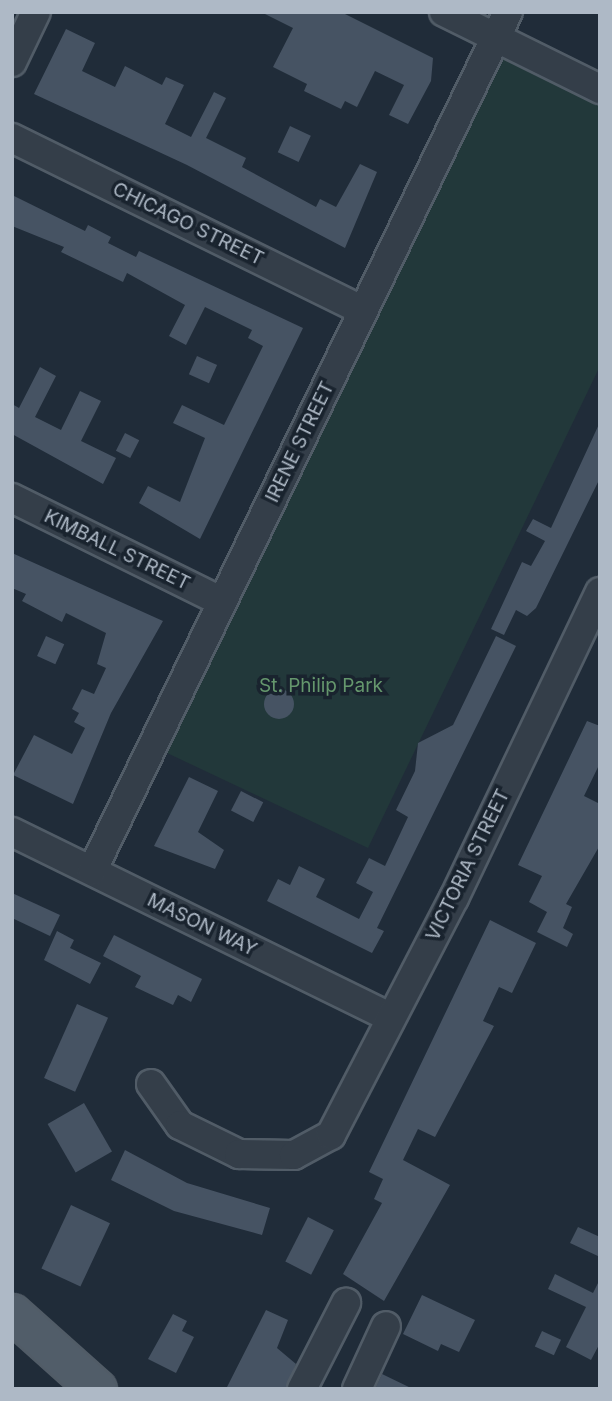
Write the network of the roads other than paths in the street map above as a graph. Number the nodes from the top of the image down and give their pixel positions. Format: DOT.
graph roads {
  1 [pos="36,12"];
  2 [pos="444,12"];
  3 [pos="508,12"];
  4 [pos="496,38"];
  5 [pos="12,62"];
  6 [pos="600,89"];
  7 [pos="12,138"];
  8 [pos="363,312"];
  9 [pos="12,498"];
  10 [pos="600,592"];
  11 [pos="222,603"];
  12 [pos="12,832"];
  13 [pos="92,871"];
  14 [pos="391,1018"];
  15 [pos="152,1084"];
  16 [pos="346,1303"];
  17 [pos="12,1313"];
  18 [pos="386,1326"];
  19 [pos="97,1389"];
  20 [pos="302,1389"];
  21 [pos="357,1389"];
  1 -- 5 [label="street"];
  2 -- 4 [label="street"];
  3 -- 4 [label="street, IRENE STREET"];
  4 -- 6 [label="street"];
  4 -- 8 [label="street, IRENE STREET"];
  7 -- 8 [label="street, CHICAGO STREET"];
  8 -- 11 [label="street, IRENE STREET"];
  9 -- 11 [label="street, KIMBALL STREET"];
  10 -- 14 [label="street, VICTORIA STREET"];
  11 -- 13 [label="street, IRENE STREET"];
  12 -- 13 [label="street, MASON WAY"];
  13 -- 14 [label="street, MASON WAY"];
  14 -- 15 [label="street, VICTORIA STREET"];
  16 -- 20 [label="street"];
  17 -- 19 [label="main road"];
  18 -- 21 [label="street"];
}
